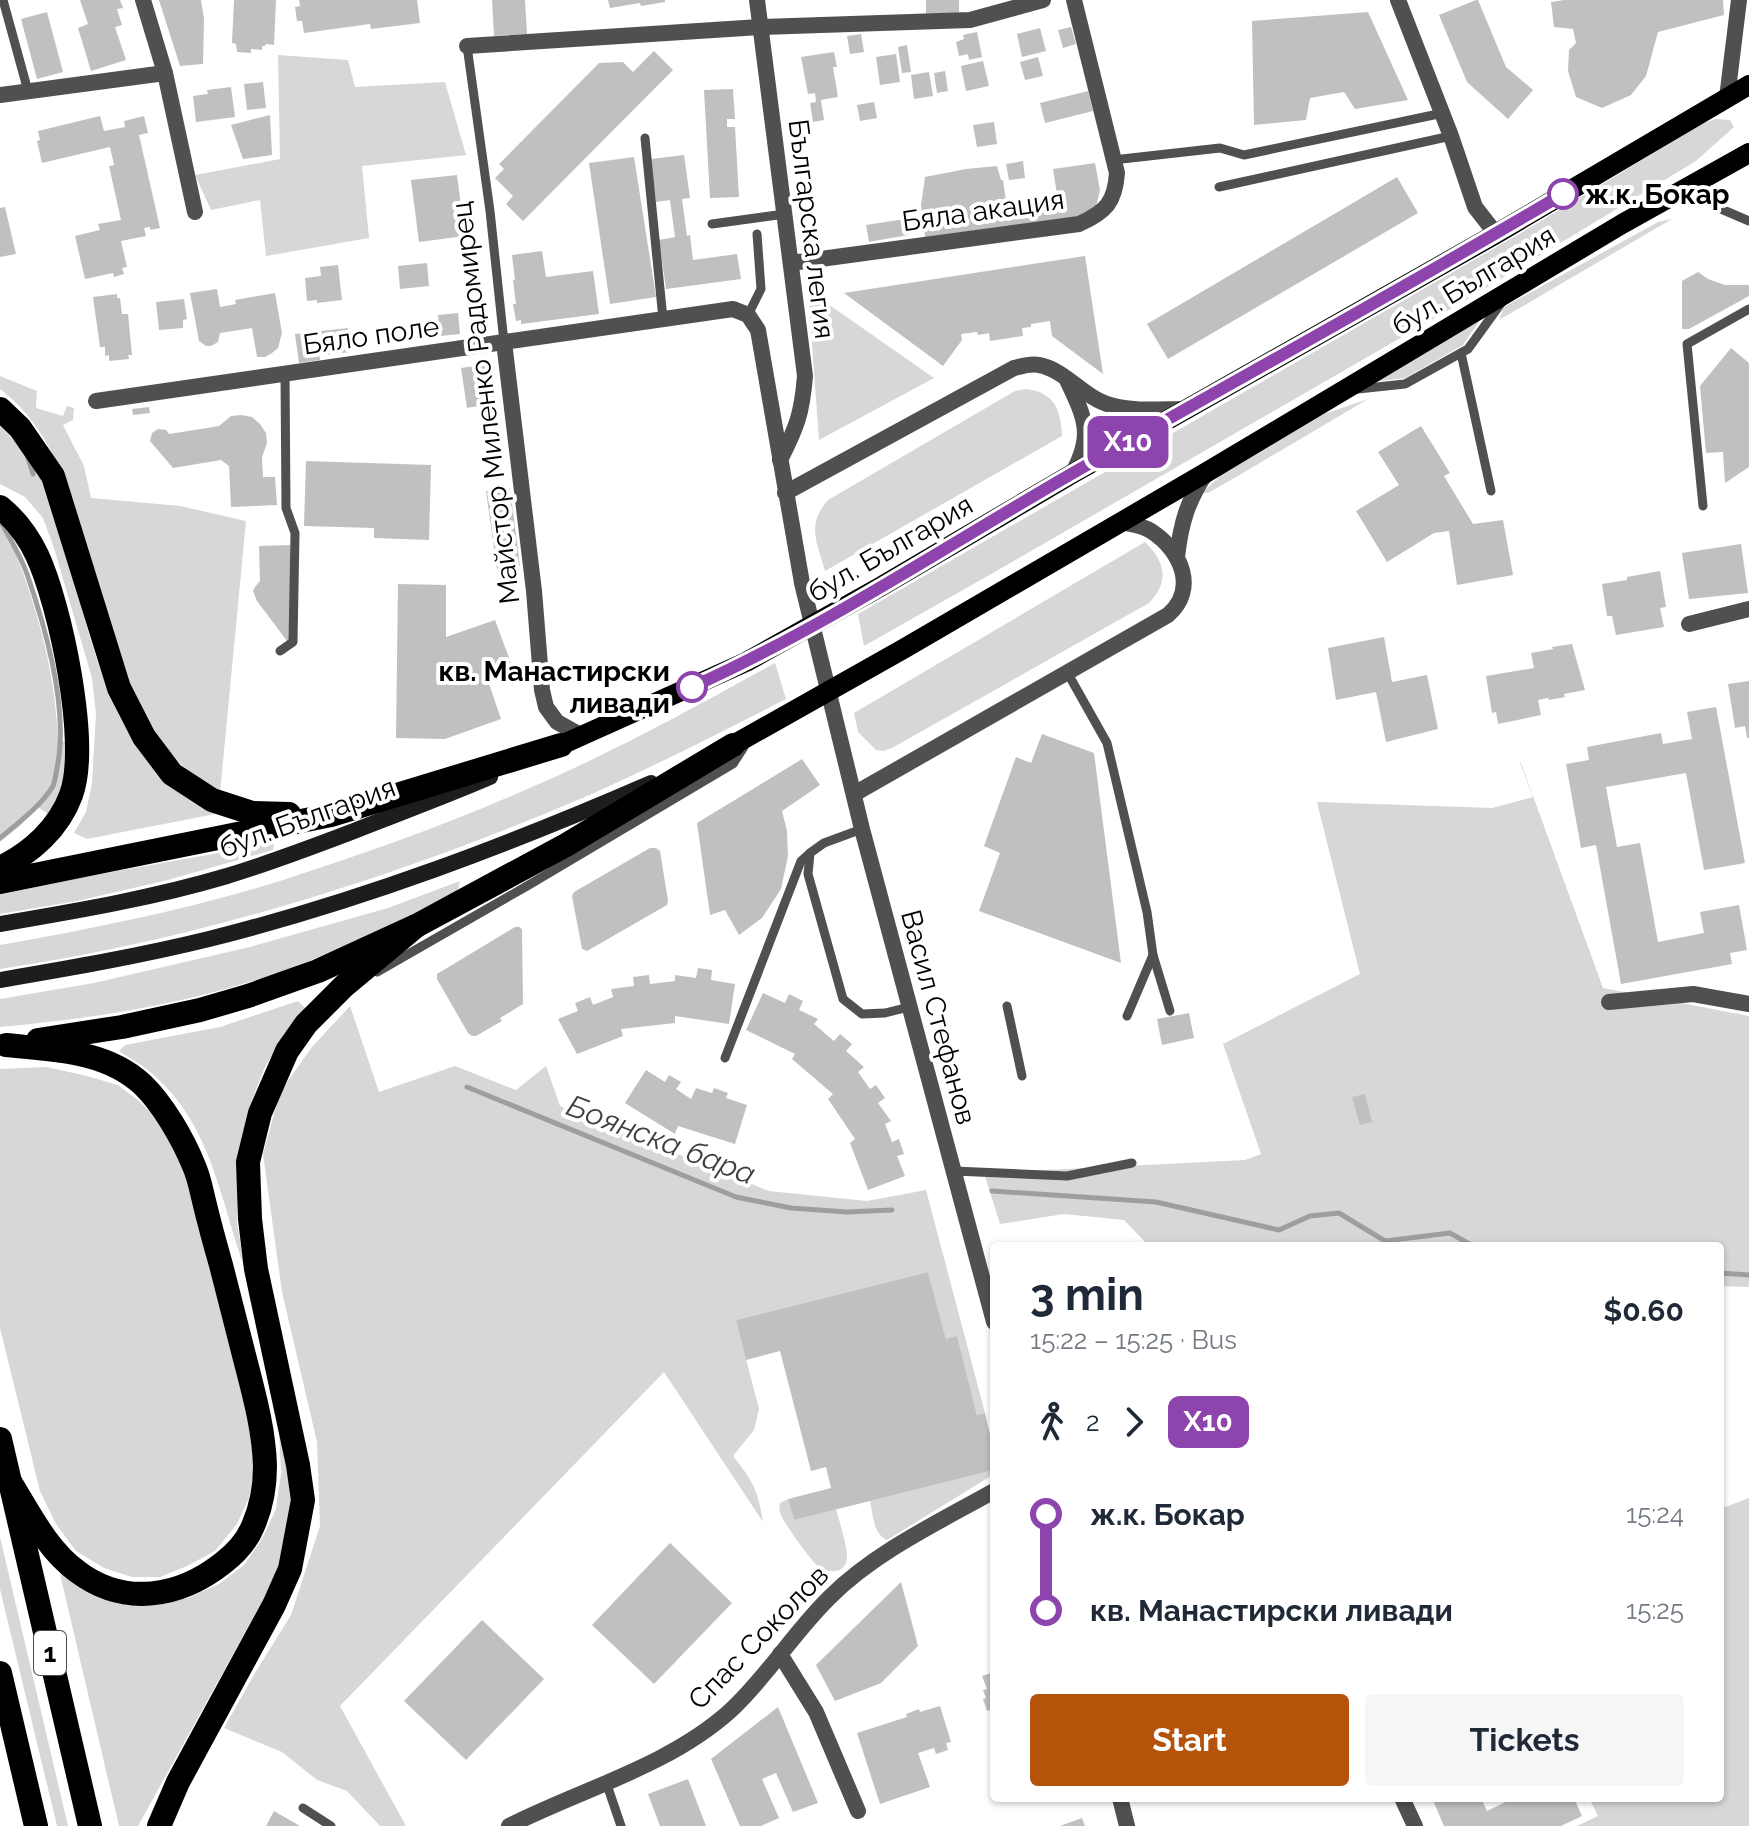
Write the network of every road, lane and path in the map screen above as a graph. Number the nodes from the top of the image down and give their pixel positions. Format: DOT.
graph roads {
  1 [pos="3,0"];
  2 [pos="143,0"];
  3 [pos="757,0"];
  4 [pos="1043,0"];
  5 [pos="1074,0"];
  6 [pos="1398,0"];
  7 [pos="1742,7"];
  8 [pos="760,27"];
  9 [pos="467,46"];
  10 [pos="165,73"];
  11 [pos="1749,85"];
  12 [pos="28,91"];
  13 [pos="0,95"];
  14 [pos="1727,98"];
  15 [pos="1443,113"];
  16 [pos="1451,136"];
  17 [pos="645,138"];
  18 [pos="1749,153"];
  19 [pos="1113,160"];
  20 [pos="1696,183"];
  21 [pos="1219,187"];
  22 [pos="195,212"];
  23 [pos="785,214"];
  24 [pos="1749,221"];
  25 [pos="712,224"];
  26 [pos="757,234"];
  27 [pos="1496,234"];
  28 [pos="791,263"];
  29 [pos="1510,291"];
  30 [pos="1749,309"];
  31 [pos="748,315"];
  32 [pos="663,319"];
  33 [pos="504,342"];
  34 [pos="1461,353"];
  35 [pos="285,374"];
  36 [pos="1067,379"];
  37 [pos="1343,390"];
  38 [pos="96,401"];
  39 [pos="0,409"];
  40 [pos="1186,409"];
  41 [pos="780,460"];
  42 [pos="1207,472"];
  43 [pos="1072,474"];
  44 [pos="1491,491"];
  45 [pos="785,493"];
  46 [pos="1703,506"];
  47 [pos="0,507"];
  48 [pos="1121,522"];
  49 [pos="1177,557"];
  50 [pos="1749,609"];
  51 [pos="1689,624"];
  52 [pos="280,651"];
  53 [pos="1067,672"];
  54 [pos="743,739"];
  55 [pos="572,740"];
  56 [pos="854,794"];
  57 [pos="331,815"];
  58 [pos="862,829"];
  59 [pos="810,853"];
  60 [pos="0,868"];
  61 [pos="0,882"];
  62 [pos="0,924"];
  63 [pos="416,926"];
  64 [pos="1153,955"];
  65 [pos="0,980"];
  66 [pos="332,998"];
  67 [pos="1609,1002"];
  68 [pos="1749,1004"];
  69 [pos="1007,1006"];
  70 [pos="909,1007"];
  71 [pos="1170,1011"];
  72 [pos="1127,1016"];
  73 [pos="3,1045"];
  74 [pos="725,1058"];
  75 [pos="1022,1076"];
  76 [pos="1132,1163"];
  77 [pos="954,1171"];
  78 [pos="990,1307"];
  79 [pos="0,1439"];
  80 [pos="9,1480"];
  81 [pos="990,1493"];
  82 [pos="780,1654"];
  83 [pos="0,1673"];
  84 [pos="0,1711"];
  85 [pos="14,1732"];
  86 [pos="606,1782"];
  87 [pos="1121,1802"];
  88 [pos="1404,1802"];
  89 [pos="303,1808"];
  90 [pos="858,1811"];
  91 [pos="36,1826"];
  92 [pos="90,1826"];
  93 [pos="159,1826"];
  94 [pos="331,1826"];
  95 [pos="509,1826"];
  96 [pos="621,1826"];
  97 [pos="1127,1826"];
  98 [pos="1415,1826"];
  1 -- 12 [label="lane"];
  2 -- 10 [label="street"];
  3 -- 8 [label="street, Българска легия"];
  4 -- 8 [label="street"];
  5 -- 19 [label="street, Бяла акация"];
  6 -- 15 [label="street"];
  7 -- 14 [label="street"];
  8 -- 9 [label="street"];
  8 -- 23 [label="street, Българска легия"];
  9 -- 33 [label="lane, Майстор Миленко Радомирец"];
  10 -- 12 [label="street"];
  10 -- 22 [label="street"];
  11 -- 14 [label="main road, бул. България"];
  12 -- 13 [label="street"];
  14 -- 27 [label="main road, бул. България"];
  15 -- 16 [label="street"];
  15 -- 19 [label="lane"];
  16 -- 21 [label="lane"];
  16 -- 27 [label="street"];
  17 -- 32 [label="lane"];
  18 -- 20 [label="main road, бул. България"];
  19 -- 28 [label="street, Бяла акация"];
  20 -- 24 [label="lane"];
  20 -- 29 [label="main road, бул. България"];
  23 -- 25 [label="lane"];
  23 -- 28 [label="street, Българска легия"];
  26 -- 31 [label="lane"];
  27 -- 40 [label="main road, бул. България"];
  28 -- 41 [label="street, Българска легия"];
  29 -- 34 [label="lane"];
  29 -- 37 [label="main road, бул. България"];
  30 -- 46 [label="lane"];
  31 -- 32 [label="street, Бяло поле"];
  31 -- 41 [label="street"];
  32 -- 33 [label="street, Бяло поле"];
  33 -- 35 [label="street, Бяло поле"];
  33 -- 55 [label="street, Майстор Миленко Радомирец"];
  34 -- 37 [label="lane"];
  34 -- 44 [label="lane"];
  35 -- 38 [label="street, Бяло поле"];
  35 -- 52 [label="lane"];
  36 -- 40 [label="street"];
  36 -- 43 [label="street"];
  36 -- 45 [label="street"];
  37 -- 42 [label="main road, бул. България"];
  39 -- 57 [label="highway"];
  40 -- 43 [label="main road, бул. България"];
  41 -- 45 [label="street"];
  42 -- 48 [label="main road, бул. България"];
  42 -- 49 [label="street"];
  43 -- 55 [label="main road, бул. България"];
  45 -- 56 [label="street, Васил Стефанов"];
  47 -- 60 [label="highway"];
  48 -- 49 [label="street"];
  48 -- 54 [label="main road, бул. България"];
  49 -- 53 [label="street"];
  50 -- 51 [label="street"];
  53 -- 56 [label="street"];
  53 -- 64 [label="lane"];
  54 -- 63 [label="highway"];
  54 -- 65 [label="main road, бул. България"];
  54 -- 66 [label="lane"];
  55 -- 57 [label="highway"];
  55 -- 62 [label="main road, бул. България"];
  56 -- 58 [label="street, Васил Стефанов"];
  57 -- 61 [label="highway"];
  58 -- 59 [label="lane"];
  58 -- 70 [label="street, Васил Стефанов"];
  59 -- 70 [label="lane"];
  59 -- 74 [label="lane"];
  63 -- 66 [label="highway"];
  63 -- 73 [label="highway"];
  64 -- 71 [label="lane"];
  64 -- 72 [label="lane"];
  66 -- 93 [label="highway"];
  67 -- 68 [label="street"];
  69 -- 75 [label="lane"];
  70 -- 77 [label="street, Васил Стефанов"];
  73 -- 80 [label="highway"];
  76 -- 77 [label="lane"];
  77 -- 78 [label="street, Васил Стефанов"];
  79 -- 80 [label="highway, 1"];
  80 -- 92 [label="highway, 1"];
  81 -- 82 [label="street, Спас Соколов"];
  82 -- 86 [label="street, Спас Соколов"];
  82 -- 90 [label="street"];
  83 -- 85 [label="highway, 1"];
  84 -- 85 [label="highway"];
  85 -- 91 [label="highway, 1"];
  86 -- 95 [label="street, Спас Соколов"];
  86 -- 96 [label="lane"];
  87 -- 97 [label="street"];
  88 -- 98 [label="street"];
  89 -- 94 [label="lane"];
}
